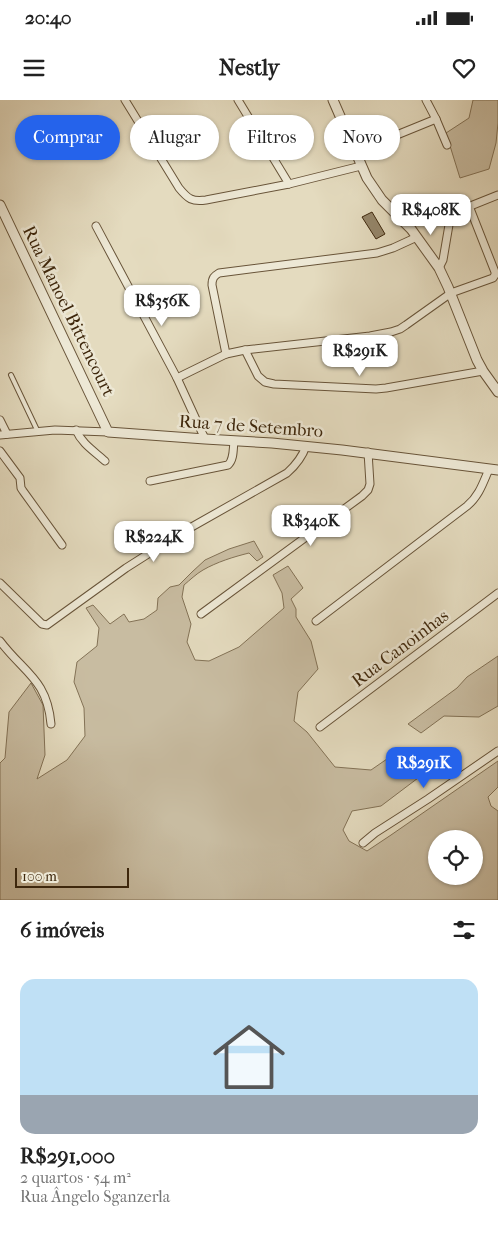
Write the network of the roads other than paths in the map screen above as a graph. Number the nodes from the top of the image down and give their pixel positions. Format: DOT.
graph roads {
  1 [pos="125,100"];
  2 [pos="238,100"];
  3 [pos="333,100"];
  4 [pos="426,100"];
  5 [pos="339,115"];
  6 [pos="436,119"];
  7 [pos="400,134"];
  8 [pos="447,144"];
  9 [pos="358,160"];
  10 [pos="361,166"];
  11 [pos="289,184"];
  12 [pos="498,195"];
  13 [pos="0,205"];
  14 [pos="469,206"];
  15 [pos="96,226"];
  16 [pos="417,237"];
  17 [pos="439,268"];
  18 [pos="451,293"];
  19 [pos="245,350"];
  20 [pos="226,354"];
  21 [pos="483,371"];
  22 [pos="11,375"];
  23 [pos="177,378"];
  24 [pos="498,392"];
  25 [pos="0,420"];
  26 [pos="76,430"];
  27 [pos="38,432"];
  28 [pos="108,432"];
  29 [pos="3,435"];
  30 [pos="205,440"];
  31 [pos="234,442"];
  32 [pos="306,446"];
  33 [pos="0,451"];
  34 [pos="368,452"];
  35 [pos="105,461"];
  36 [pos="493,469"];
  37 [pos="150,482"];
  38 [pos="62,544"];
  39 [pos="0,583"];
  40 [pos="498,593"];
  41 [pos="201,614"];
  42 [pos="316,621"];
  43 [pos="0,641"];
  44 [pos="51,724"];
  45 [pos="320,727"];
  46 [pos="498,751"];
  47 [pos="363,843"];
  1 -- 11 [label="street"];
  2 -- 11 [label="street"];
  3 -- 5 [label="street"];
  4 -- 6 [label="street"];
  6 -- 7 [label="street"];
  6 -- 8 [label="street"];
  9 -- 10 [label="street"];
  10 -- 11 [label="street"];
  10 -- 16 [label="street"];
  12 -- 14 [label="street"];
  13 -- 28 [label="street, Rua Manoel Bittencourt"];
  14 -- 17 [label="street"];
  14 -- 18 [label="street"];
  15 -- 23 [label="street"];
  16 -- 17 [label="street"];
  16 -- 20 [label="street"];
  17 -- 18 [label="street"];
  18 -- 19 [label="street"];
  18 -- 21 [label="street"];
  19 -- 20 [label="street"];
  19 -- 21 [label="street"];
  20 -- 23 [label="street"];
  21 -- 24 [label="street"];
  22 -- 27 [label="lane"];
  23 -- 30 [label="street"];
  25 -- 29 [label="street"];
  26 -- 27 [label="street, Rua 7 de Setembro"];
  26 -- 28 [label="street, Rua 7 de Setembro"];
  26 -- 35 [label="street"];
  27 -- 29 [label="street, Rua 7 de Setembro"];
  28 -- 30 [label="street, Rua 7 de Setembro"];
  30 -- 31 [label="street, Rua 7 de Setembro"];
  31 -- 32 [label="street, Rua 7 de Setembro"];
  31 -- 37 [label="street"];
  32 -- 34 [label="street, Rua 7 de Setembro"];
  32 -- 39 [label="street"];
  33 -- 38 [label="street"];
  34 -- 36 [label="street, Rua 7 de Setembro"];
  34 -- 41 [label="street"];
  36 -- 42 [label="street"];
  40 -- 45 [label="street, Rua Canoinhas"];
  43 -- 44 [label="street"];
  46 -- 47 [label="street"];
}
